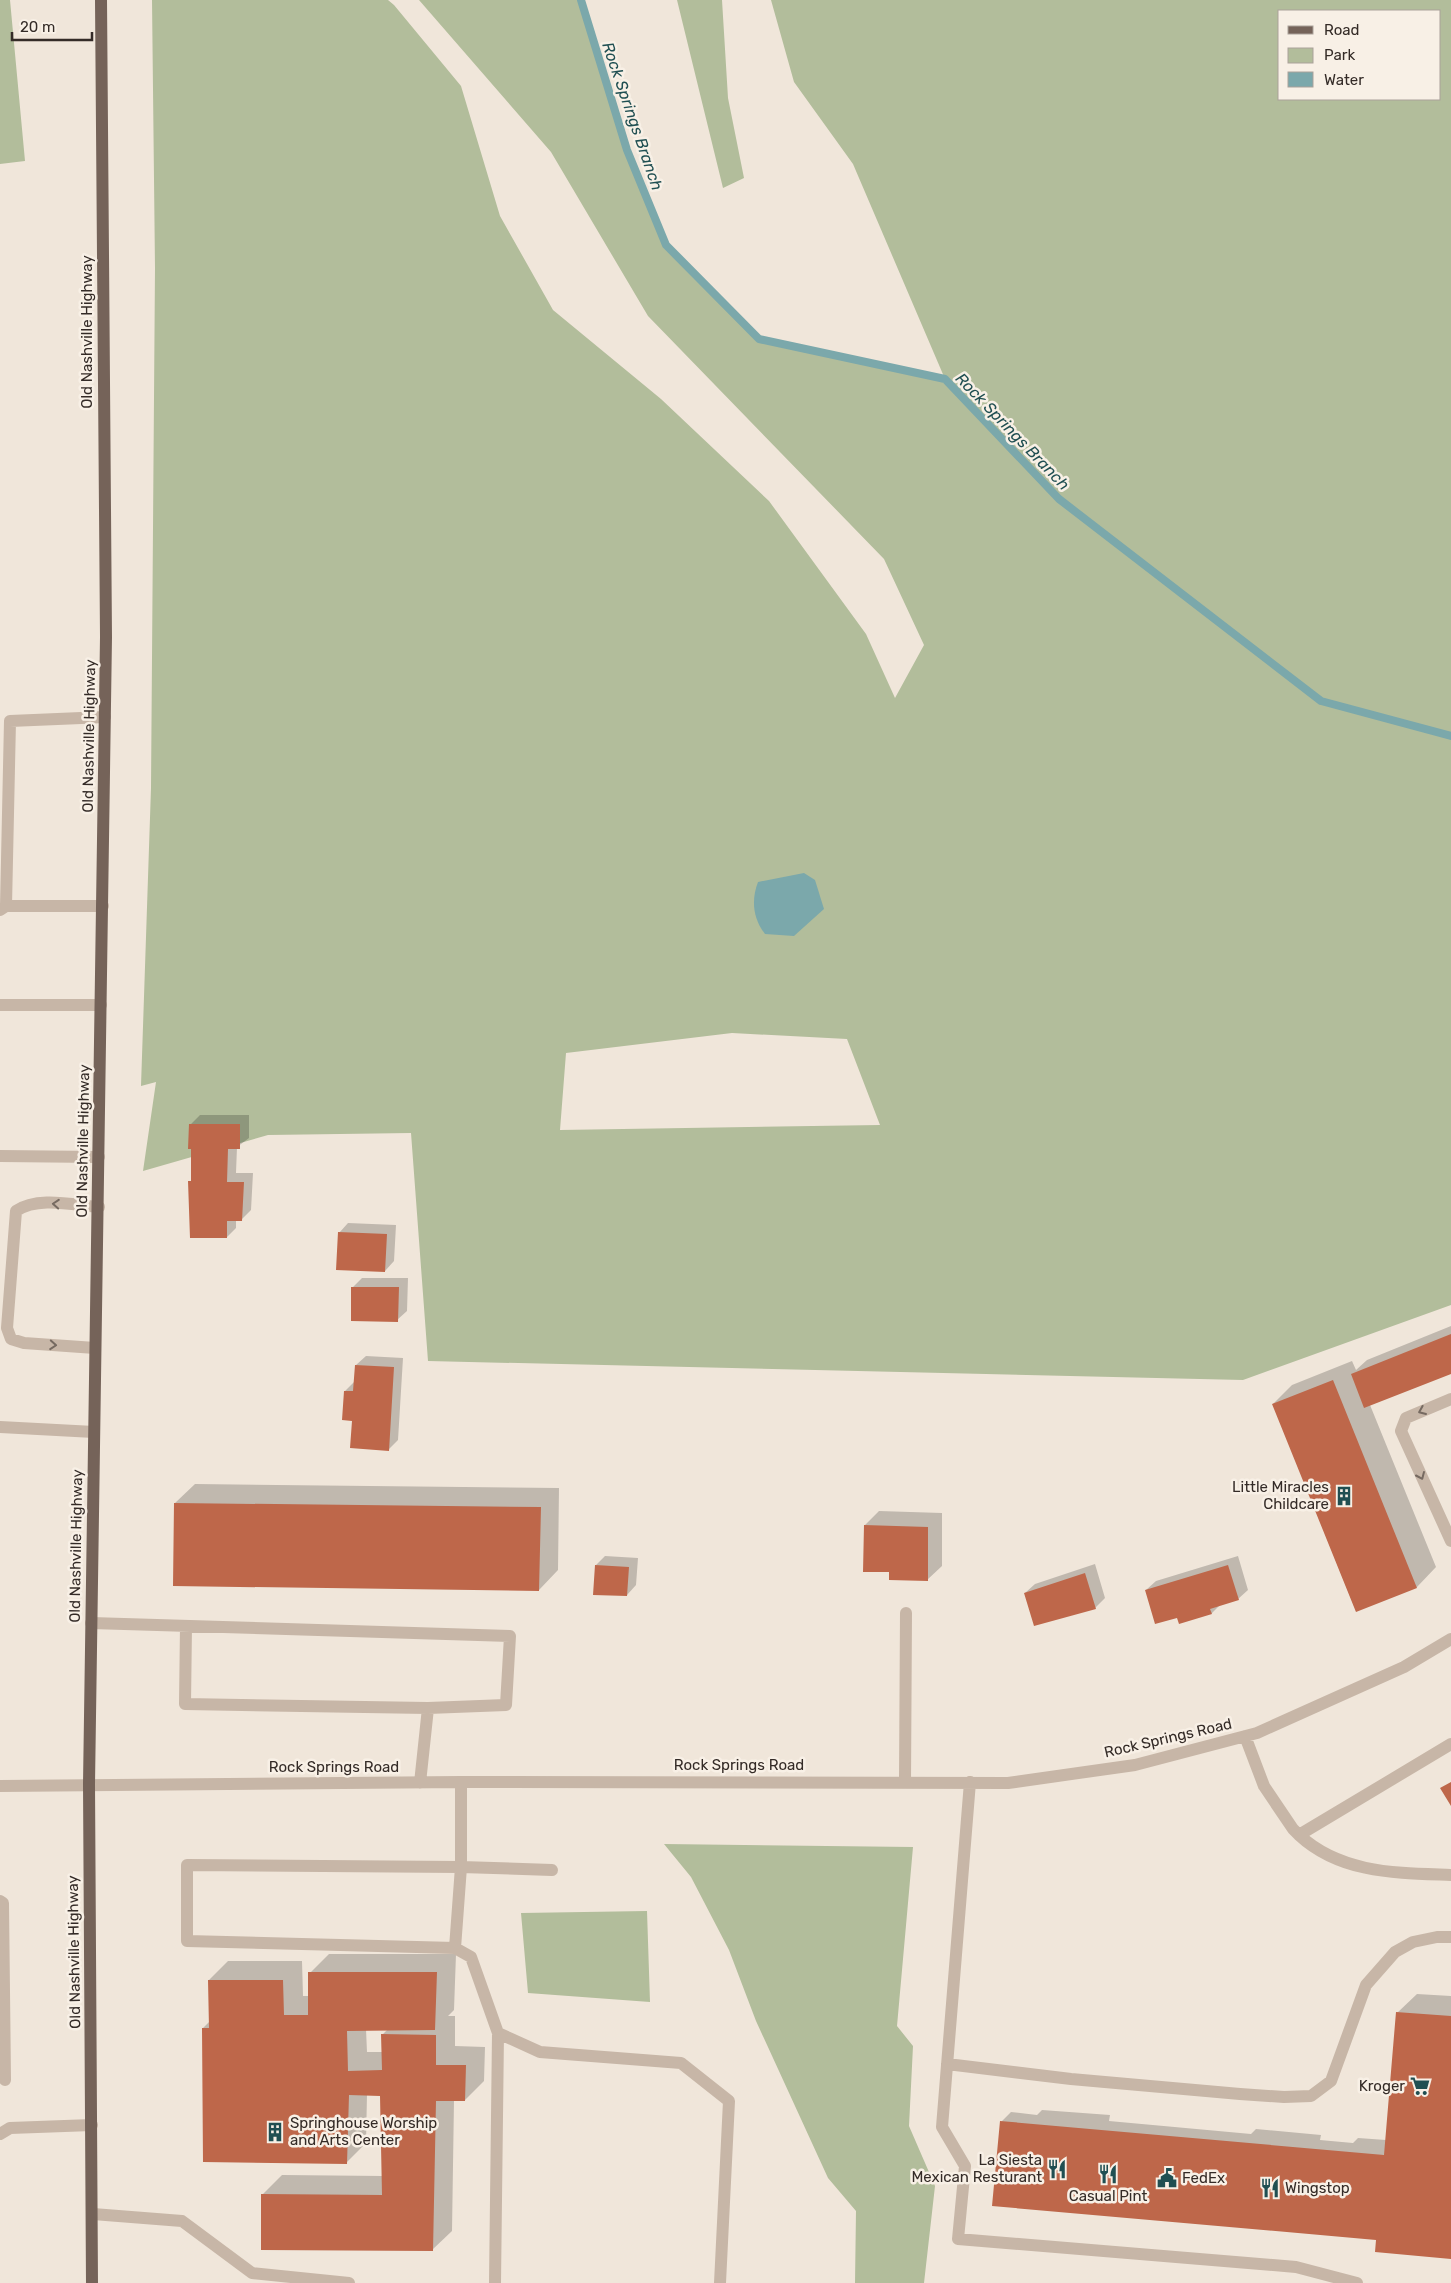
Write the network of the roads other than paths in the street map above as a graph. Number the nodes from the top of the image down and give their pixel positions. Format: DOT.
graph roads {
  1 [pos="101,0"];
  2 [pos="105,717"];
  3 [pos="103,906"];
  4 [pos="3,908"];
  5 [pos="0,1005"];
  6 [pos="101,1005"];
  7 [pos="0,1156"];
  8 [pos="99,1157"];
  9 [pos="99,1207"];
  10 [pos="95,1348"];
  11 [pos="1451,1399"];
  12 [pos="0,1427"];
  13 [pos="94,1432"];
  14 [pos="1451,1541"];
  15 [pos="906,1613"];
  16 [pos="91,1623"];
  17 [pos="186,1626"];
  18 [pos="1451,1639"];
  19 [pos="428,1708"];
  20 [pos="1245,1736"];
  21 [pos="1451,1744"];
  22 [pos="461,1782"];
  23 [pos="905,1782"];
  24 [pos="970,1782"];
  25 [pos="420,1783"];
  26 [pos="89,1784"];
  27 [pos="0,1786"];
  28 [pos="1299,1835"];
  29 [pos="461,1867"];
  30 [pos="552,1870"];
  31 [pos="1451,1875"];
  32 [pos="0,1901"];
  33 [pos="1451,1937"];
  34 [pos="455,1948"];
  35 [pos="498,2033"];
  36 [pos="947,2064"];
  37 [pos="4,2080"];
  38 [pos="92,2125"];
  39 [pos="0,2134"];
  40 [pos="93,2214"];
  41 [pos="92,2283"];
  42 [pos="349,2283"];
  43 [pos="496,2283"];
  44 [pos="720,2283"];
  45 [pos="1357,2283"];
  1 -- 2 [label="main road, Old Nashville Highway"];
  2 -- 3 [label="main road, Old Nashville Highway"];
  2 -- 4 [label="street"];
  3 -- 4 [label="street"];
  3 -- 6 [label="main road, Old Nashville Highway"];
  5 -- 6 [label="street"];
  6 -- 8 [label="main road, Old Nashville Highway"];
  7 -- 8 [label="street"];
  8 -- 9 [label="main road, Old Nashville Highway"];
  9 -- 10 [label="main road, Old Nashville Highway"];
  9 -- 10 [label="street, one-way"];
  10 -- 13 [label="main road, Old Nashville Highway"];
  11 -- 14 [label="street, one-way"];
  12 -- 13 [label="street"];
  13 -- 16 [label="main road, Old Nashville Highway"];
  15 -- 23 [label="street"];
  16 -- 17 [label="street"];
  16 -- 26 [label="main road, Old Nashville Highway"];
  17 -- 19 [label="street"];
  17 -- 19 [label="street"];
  18 -- 20 [label="street, Rock Springs Road"];
  19 -- 25 [label="street"];
  20 -- 24 [label="street, Rock Springs Road"];
  20 -- 28 [label="street"];
  21 -- 28 [label="street"];
  22 -- 23 [label="street, Rock Springs Road"];
  22 -- 25 [label="street, Rock Springs Road"];
  22 -- 29 [label="street"];
  23 -- 24 [label="street, Rock Springs Road"];
  24 -- 36 [label="street"];
  25 -- 26 [label="street, Rock Springs Road"];
  26 -- 27 [label="street, Rock Springs Road"];
  26 -- 38 [label="main road, Old Nashville Highway"];
  28 -- 31 [label="street"];
  29 -- 30 [label="street"];
  29 -- 34 [label="street"];
  29 -- 34 [label="street"];
  32 -- 37 [label="street"];
  33 -- 36 [label="street"];
  34 -- 35 [label="street"];
  35 -- 43 [label="street"];
  35 -- 44 [label="street"];
  36 -- 45 [label="street"];
  38 -- 39 [label="street"];
  38 -- 40 [label="main road, Old Nashville Highway"];
  40 -- 41 [label="main road, Old Nashville Highway"];
  40 -- 42 [label="street"];
}
